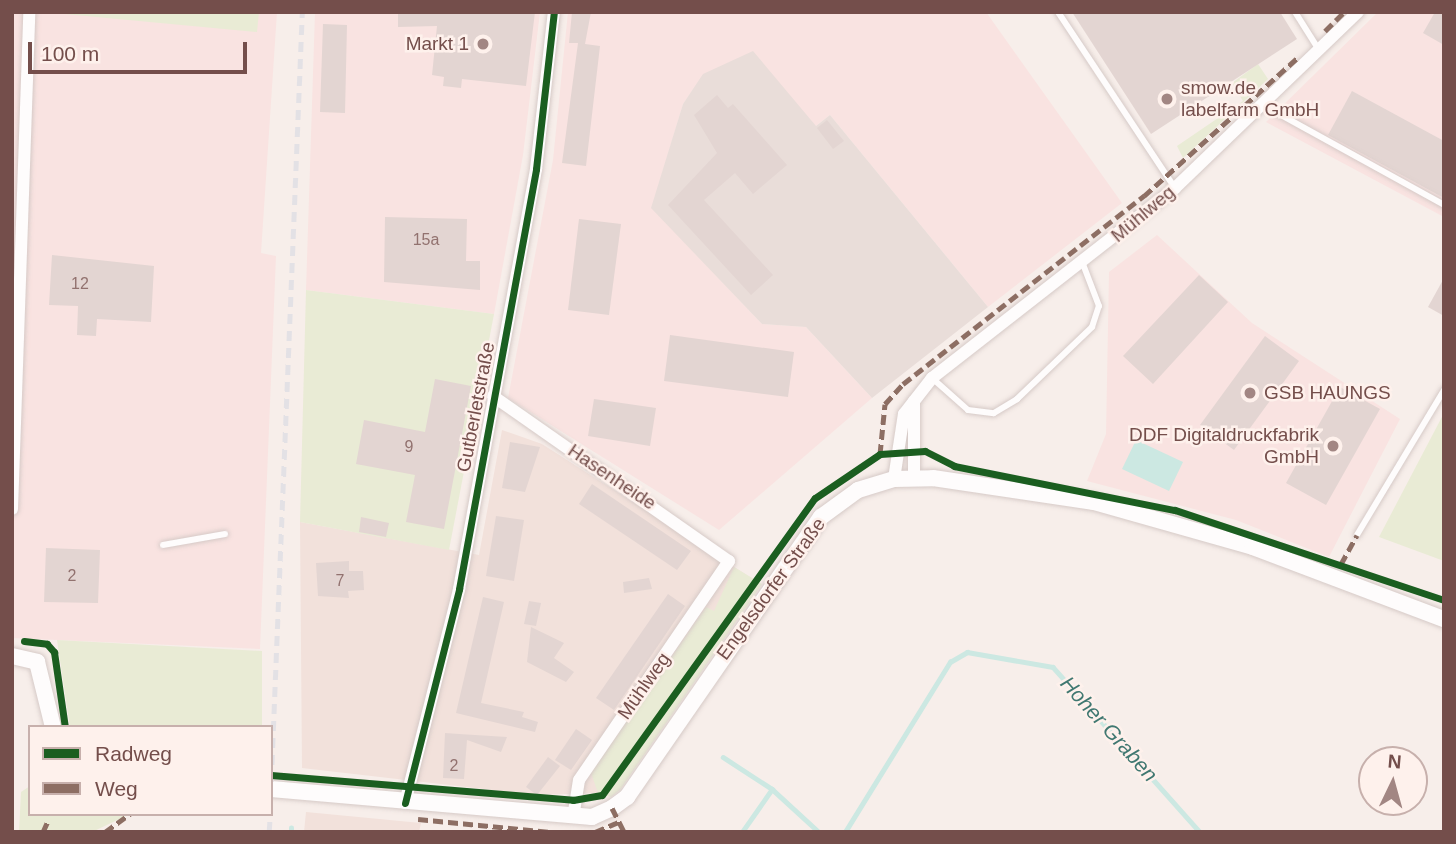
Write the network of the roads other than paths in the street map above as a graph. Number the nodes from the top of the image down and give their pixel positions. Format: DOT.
graph roads {
  1 [pos="29,12"];
  2 [pos="554,12"];
  3 [pos="1059,12"];
  4 [pos="1295,12"];
  5 [pos="1358,12"];
  6 [pos="1320,51"];
  7 [pos="1263,105"];
  8 [pos="1175,188"];
  9 [pos="1444,205"];
  10 [pos="1083,264"];
  11 [pos="932,378"];
  12 [pos="1444,390"];
  13 [pos="493,396"];
  14 [pos="914,401"];
  15 [pos="914,477"];
  16 [pos="894,479"];
  17 [pos="12,509"];
  18 [pos="225,534"];
  19 [pos="1357,535"];
  20 [pos="163,545"];
  21 [pos="729,561"];
  22 [pos="1444,619"];
  23 [pos="12,656"];
  24 [pos="53,725"];
  25 [pos="273,789"];
  26 [pos="405,803"];
  27 [pos="573,816"];
  1 -- 17 [label="street"];
  2 -- 13 [label="street, Gutberletstraße"];
  3 -- 8 [label="lane"];
  4 -- 6 [label="lane"];
  5 -- 6 [label="street, Mühlweg"];
  6 -- 7 [label="street, Mühlweg"];
  7 -- 8 [label="street, Mühlweg"];
  7 -- 9 [label="lane"];
  8 -- 10 [label="street, Mühlweg"];
  10 -- 11 [label="street, Mühlweg"];
  10 -- 11 [label="lane"];
  11 -- 14 [label="street, Mühlweg"];
  12 -- 19 [label="lane"];
  13 -- 21 [label="street, Hasenheide"];
  13 -- 26 [label="street, Gutberletstraße"];
  14 -- 15 [label="street"];
  14 -- 16 [label="street, Mühlweg"];
  15 -- 16 [label="main road, Engelsdorfer Straße"];
  15 -- 22 [label="main road, Engelsdorfer Straße"];
  16 -- 27 [label="main road, Engelsdorfer Straße"];
  18 -- 20 [label="lane"];
  21 -- 27 [label="street, Mühlweg"];
  23 -- 24 [label="main road"];
  25 -- 26 [label="main road, Engelsdorfer Straße"];
  26 -- 27 [label="main road, Engelsdorfer Straße"];
}
